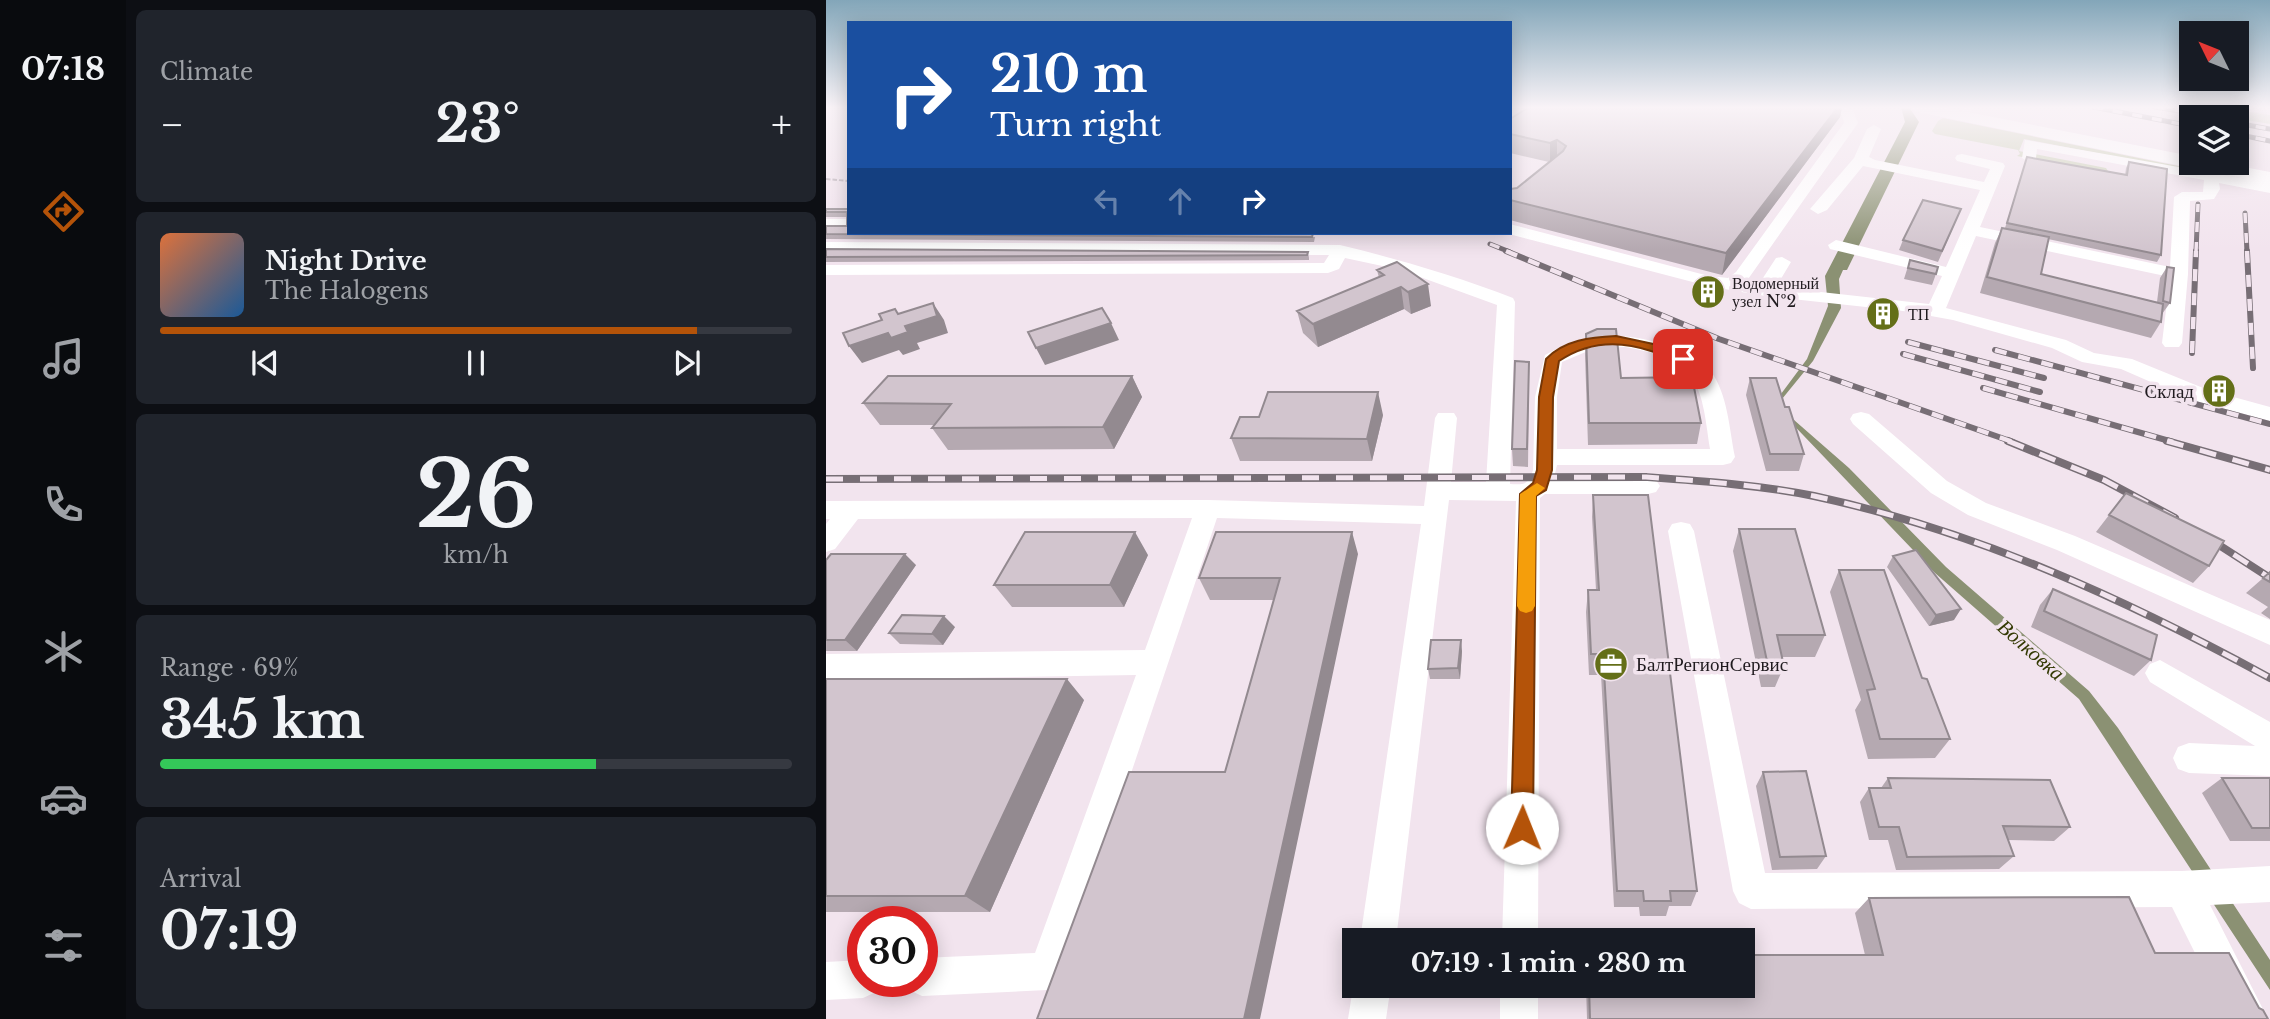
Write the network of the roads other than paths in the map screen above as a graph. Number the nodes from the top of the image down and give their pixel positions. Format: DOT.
graph roads {
  1 [pos="1829,155"];
  2 [pos="1864,155"];
  3 [pos="2029,155"];
  4 [pos="2092,155"];
  5 [pos="2148,155"];
  6 [pos="1962,158"];
  7 [pos="2029,158"];
  8 [pos="1861,159"];
  9 [pos="2179,161"];
  10 [pos="2270,169"];
  11 [pos="2249,171"];
  12 [pos="2249,174"];
  13 [pos="2220,175"];
  14 [pos="2241,175"];
  15 [pos="2211,177"];
  16 [pos="2270,178"];
  17 [pos="1988,187"];
  18 [pos="2270,188"];
  19 [pos="1818,209"];
  20 [pos="826,223"];
  21 [pos="847,224"];
  22 [pos="1512,230"];
  23 [pos="1970,230"];
  24 [pos="993,235"];
  25 [pos="1319,235"];
  26 [pos="1836,245"];
  27 [pos="826,247"];
  28 [pos="982,247"];
  29 [pos="1340,250"];
  30 [pos="1389,260"];
  31 [pos="1782,262"];
  32 [pos="826,270"];
  33 [pos="1951,274"];
  34 [pos="2179,275"];
  35 [pos="1732,284"];
  36 [pos="1763,291"];
  37 [pos="1936,310"];
  38 [pos="2172,343"];
  39 [pos="2270,414"];
  40 [pos="1446,418"];
  41 [pos="1861,419"];
  42 [pos="1545,457"];
  43 [pos="1648,486"];
  44 [pos="1522,490"];
  45 [pos="1436,503"];
  46 [pos="1208,509"];
  47 [pos="826,510"];
  48 [pos="852,510"];
  49 [pos="1681,531"];
  50 [pos="826,542"];
  51 [pos="2270,633"];
  52 [pos="1155,662"];
  53 [pos="826,667"];
  54 [pos="2160,673"];
  55 [pos="2270,738"];
  56 [pos="2189,758"];
  57 [pos="2270,761"];
  58 [pos="2263,885"];
  59 [pos="2190,889"];
  60 [pos="1380,928"];
  61 [pos="1520,928"];
  62 [pos="938,976"];
  63 [pos="847,980"];
  64 [pos="826,981"];
  65 [pos="1369,998"];
  66 [pos="1519,998"];
  67 [pos="1367,1019"];
  68 [pos="1519,1019"];
  69 [pos="2249,1019"];
  1 -- 35 [label="street"];
  2 -- 8 [label="street"];
  3 -- 7 [label="street"];
  4 -- 15 [label="street"];
  5 -- 9 [label="main road"];
  6 -- 17 [label="street"];
  8 -- 17 [label="street"];
  8 -- 19 [label="street"];
  10 -- 11 [label="main road"];
  12 -- 16 [label="main road"];
  13 -- 15 [label="street"];
  14 -- 18 [label="street"];
  15 -- 34 [label="street"];
  17 -- 23 [label="street"];
  20 -- 21 [label="street"];
  22 -- 35 [label="street"];
  23 -- 33 [label="street"];
  23 -- 34 [label="street"];
  24 -- 28 [label="street"];
  25 -- 30 [label="street"];
  26 -- 33 [label="street"];
  27 -- 28 [label="street"];
  28 -- 29 [label="street"];
  29 -- 30 [label="street"];
  29 -- 32 [label="street"];
  30 -- 44 [label="street"];
  31 -- 36 [label="street"];
  33 -- 37 [label="street"];
  34 -- 38 [label="street"];
  35 -- 36 [label="street"];
  36 -- 37 [label="street"];
  37 -- 39 [label="street"];
  40 -- 45 [label="street"];
  41 -- 51 [label="street"];
  42 -- 42 [label="street"];
  42 -- 44 [label="street"];
  43 -- 44 [label="street"];
  44 -- 45 [label="street"];
  44 -- 61 [label="street"];
  45 -- 46 [label="street"];
  45 -- 60 [label="street"];
  46 -- 48 [label="street"];
  46 -- 52 [label="street"];
  47 -- 48 [label="street"];
  48 -- 50 [label="street"];
  49 -- 59 [label="street"];
  52 -- 53 [label="street"];
  52 -- 62 [label="street"];
  54 -- 55 [label="street"];
  56 -- 57 [label="street"];
  58 -- 59 [label="street"];
  59 -- 69 [label="street"];
  63 -- 64 [label="street"];
  65 -- 67 [label="street"];
  66 -- 68 [label="street"];
}
